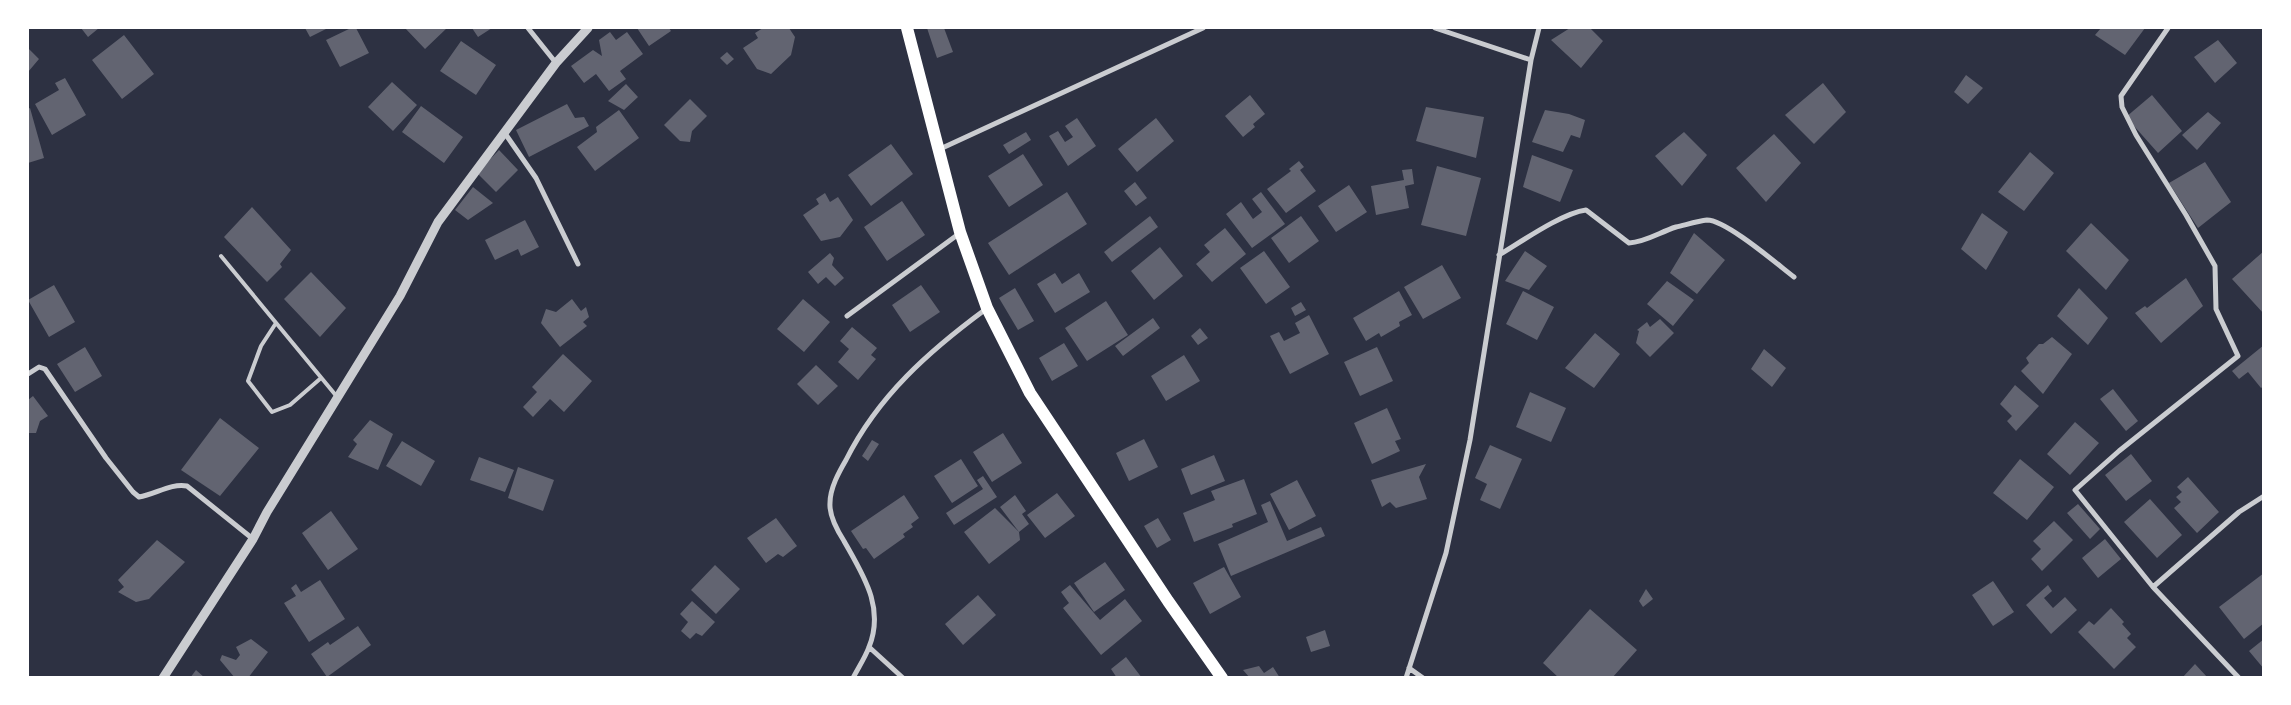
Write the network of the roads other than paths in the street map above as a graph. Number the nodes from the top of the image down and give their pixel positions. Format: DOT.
graph roads {
  1 [pos="528,28"];
  2 [pos="588,28"];
  3 [pos="907,28"];
  4 [pos="1203,28"];
  5 [pos="1435,28"];
  6 [pos="1539,28"];
  7 [pos="2168,28"];
  8 [pos="1531,60"];
  9 [pos="556,63"];
  10 [pos="504,132"];
  11 [pos="938,150"];
  12 [pos="960,232"];
  13 [pos="1499,255"];
  14 [pos="221,256"];
  15 [pos="578,264"];
  16 [pos="1794,277"];
  17 [pos="986,308"];
  18 [pos="847,316"];
  19 [pos="276,322"];
  20 [pos="28,374"];
  21 [pos="321,378"];
  22 [pos="338,398"];
  23 [pos="2264,496"];
  24 [pos="254,539"];
  25 [pos="2153,587"];
  26 [pos="869,647"];
  27 [pos="1409,668"];
  28 [pos="163,678"];
  29 [pos="853,678"];
  30 [pos="903,678"];
  31 [pos="1222,678"];
  32 [pos="1406,678"];
  33 [pos="1423,678"];
  34 [pos="2239,678"];
  1 -- 9 [label="street"];
  2 -- 9 [label="street"];
  3 -- 11 [label="highway"];
  4 -- 11 [label="street"];
  5 -- 8 [label="street"];
  6 -- 8 [label="street"];
  7 -- 25 [label="street"];
  8 -- 13 [label="street"];
  9 -- 10 [label="street"];
  10 -- 15 [label="street"];
  10 -- 22 [label="street"];
  11 -- 12 [label="highway"];
  12 -- 17 [label="highway"];
  12 -- 18 [label="street"];
  13 -- 16 [label="street"];
  13 -- 27 [label="street"];
  14 -- 19 [label="lane"];
  17 -- 26 [label="street"];
  17 -- 31 [label="highway"];
  19 -- 21 [label="lane"];
  19 -- 21 [label="lane"];
  20 -- 24 [label="street"];
  21 -- 22 [label="lane"];
  22 -- 24 [label="street"];
  23 -- 25 [label="street"];
  24 -- 28 [label="street"];
  25 -- 34 [label="street"];
  26 -- 29 [label="street"];
  26 -- 30 [label="street"];
  27 -- 32 [label="street"];
  27 -- 33 [label="street"];
}
